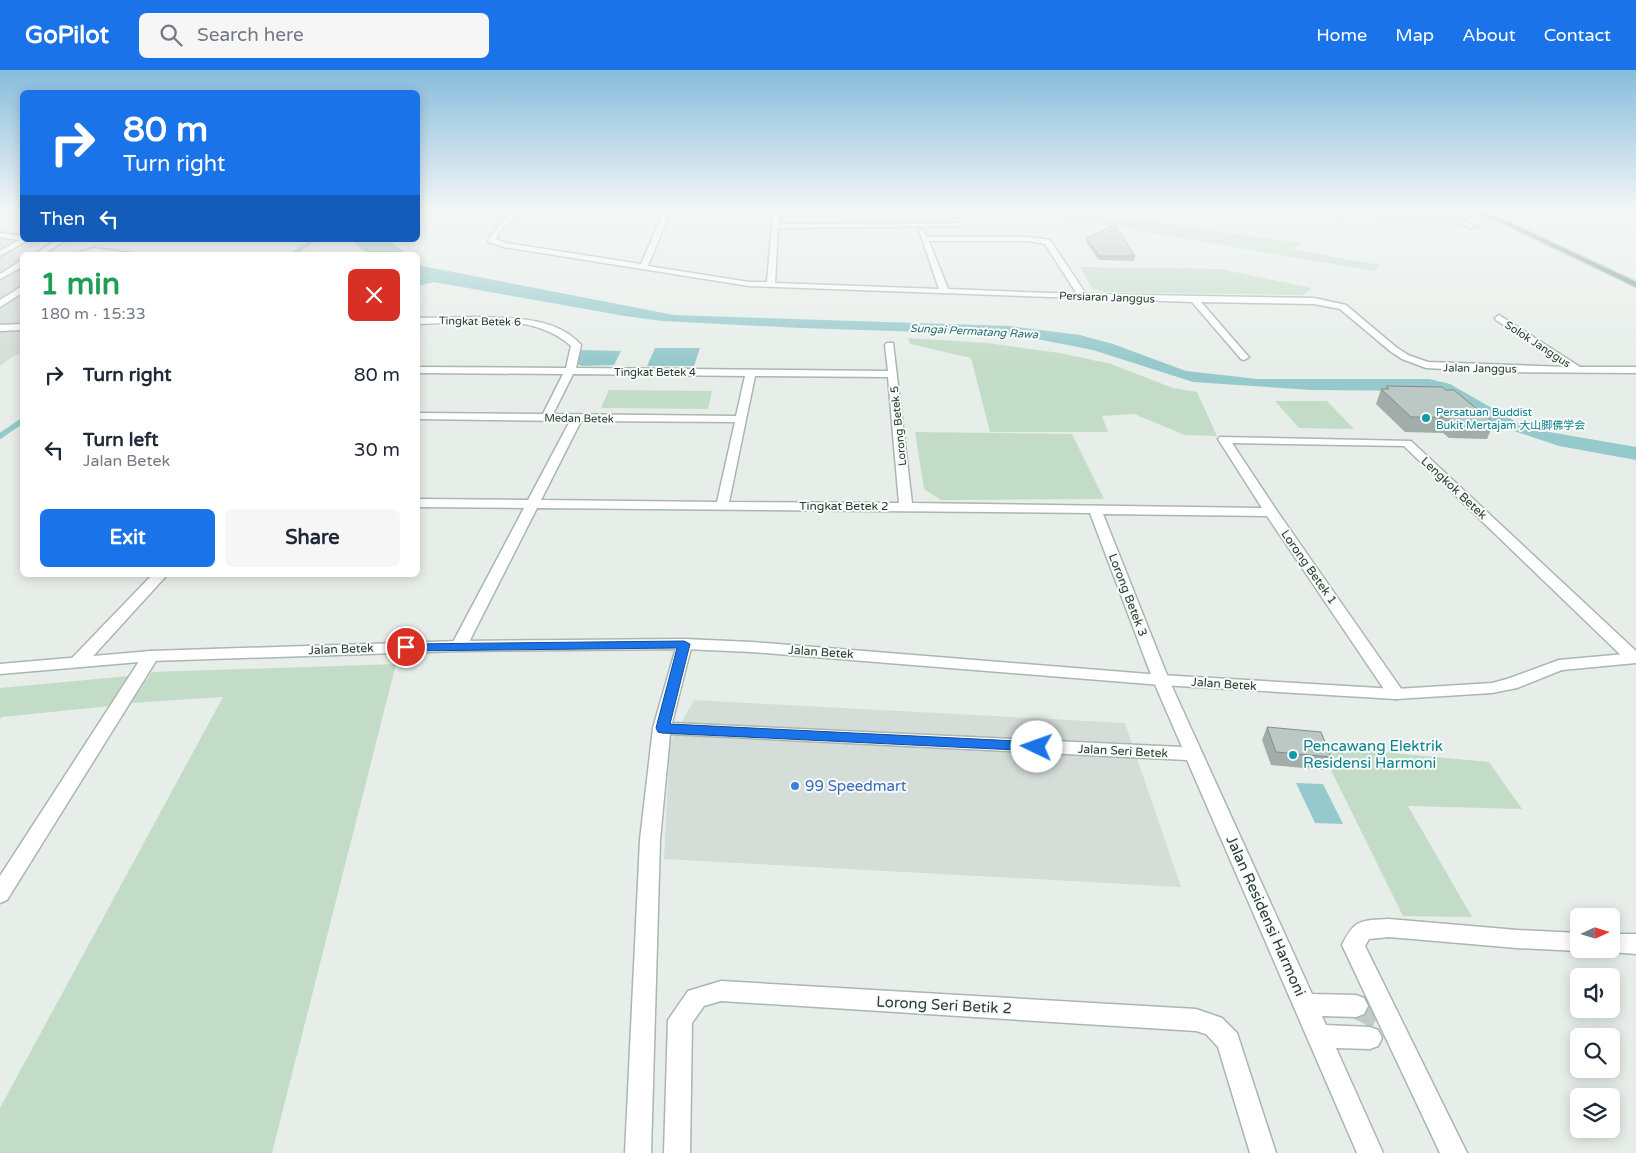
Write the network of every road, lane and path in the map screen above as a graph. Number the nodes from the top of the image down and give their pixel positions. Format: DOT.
graph roads {
  1 [pos="610,263"];
  2 [pos="645,263"];
  3 [pos="773,263"];
  4 [pos="933,263"];
  5 [pos="1060,263"];
  6 [pos="1589,263"];
  7 [pos="20,265"];
  8 [pos="643,268"];
  9 [pos="0,278"];
  10 [pos="771,285"];
  11 [pos="1636,285"];
  12 [pos="944,290"];
  13 [pos="20,291"];
  14 [pos="1082,296"];
  15 [pos="1194,299"];
  16 [pos="0,304"];
  17 [pos="1343,307"];
  18 [pos="1499,318"];
  19 [pos="420,321"];
  20 [pos="20,327"];
  21 [pos="0,328"];
  22 [pos="890,345"];
  23 [pos="1244,357"];
  24 [pos="1577,369"];
  25 [pos="420,370"];
  26 [pos="1636,370"];
  27 [pos="570,371"];
  28 [pos="751,372"];
  29 [pos="893,374"];
  30 [pos="420,416"];
  31 [pos="546,418"];
  32 [pos="577,418"];
  33 [pos="741,420"];
  34 [pos="1224,439"];
  35 [pos="420,503"];
  36 [pos="533,504"];
  37 [pos="722,506"];
  38 [pos="906,507"];
  39 [pos="1095,510"];
  40 [pos="1271,512"];
  41 [pos="158,577"];
  42 [pos="684,644"];
  43 [pos="459,646"];
  44 [pos="151,656"];
  45 [pos="1635,658"];
  46 [pos="79,661"];
  47 [pos="0,668"];
  48 [pos="1161,680"];
  49 [pos="1396,694"];
  50 [pos="662,728"];
  51 [pos="1194,754"];
  52 [pos="0,894"];
  53 [pos="1570,942"];
  54 [pos="1620,943"];
  55 [pos="1636,944"];
  56 [pos="1304,1004"];
  57 [pos="1356,1006"];
  58 [pos="1381,1026"];
  59 [pos="1318,1036"];
  60 [pos="638,1153"];
  61 [pos="677,1153"];
  62 [pos="1263,1153"];
  63 [pos="1370,1153"];
  64 [pos="1454,1153"];
  1 -- 8 [label="street, Persiaran Janggus"];
  2 -- 8 [label="street"];
  3 -- 10 [label="street"];
  4 -- 12 [label="street"];
  5 -- 14 [label="street"];
  6 -- 11 [label="main road"];
  7 -- 9 [label="street"];
  8 -- 10 [label="street, Persiaran Janggus"];
  10 -- 12 [label="street, Persiaran Janggus"];
  12 -- 14 [label="street, Persiaran Janggus"];
  13 -- 16 [label="street"];
  14 -- 15 [label="street, Persiaran Janggus"];
  15 -- 17 [label="street, Persiaran Janggus"];
  15 -- 23 [label="street"];
  17 -- 24 [label="street, Jalan Janggus"];
  18 -- 24 [label="street, Solok Janggus"];
  19 -- 27 [label="street, Tingkat Betek 6"];
  20 -- 21 [label="street"];
  22 -- 29 [label="street, Lorong Betek 5"];
  24 -- 26 [label="street, Jalan Janggus"];
  25 -- 27 [label="street, Tingkat Betek 4"];
  27 -- 28 [label="street, Tingkat Betek 4"];
  27 -- 31 [label="street, Tingkat Betek 6"];
  28 -- 29 [label="street, Tingkat Betek 4"];
  28 -- 33 [label="street"];
  29 -- 38 [label="street, Lorong Betek 5"];
  30 -- 31 [label="street, Medan Betek"];
  31 -- 32 [label="street, Medan Betek"];
  32 -- 33 [label="street, Medan Betek"];
  32 -- 36 [label="street"];
  33 -- 37 [label="street"];
  34 -- 40 [label="street, Lorong Betek 1"];
  34 -- 45 [label="street, Lengkok Betek"];
  35 -- 36 [label="street, Tingkat Betek 2"];
  36 -- 37 [label="street, Tingkat Betek 2"];
  36 -- 43 [label="street"];
  37 -- 38 [label="street, Tingkat Betek 2"];
  38 -- 39 [label="street, Tingkat Betek 2"];
  39 -- 40 [label="street, Tingkat Betek 2"];
  39 -- 48 [label="street, Lorong Betek 3"];
  40 -- 49 [label="street, Lorong Betek 1"];
  41 -- 46 [label="street"];
  42 -- 43 [label="street, Jalan Betek"];
  42 -- 48 [label="street, Jalan Betek"];
  42 -- 50 [label="street"];
  43 -- 44 [label="street, Jalan Betek"];
  44 -- 46 [label="street, Jalan Betek"];
  44 -- 52 [label="street"];
  45 -- 49 [label="street, Jalan Betek"];
  46 -- 47 [label="street, Jalan Betek"];
  48 -- 49 [label="street, Jalan Betek"];
  48 -- 51 [label="street, Jalan Residensi Harmoni"];
  50 -- 51 [label="street, Jalan Seri Betek"];
  50 -- 60 [label="street"];
  51 -- 56 [label="street, Jalan Residensi Harmoni"];
  53 -- 58 [label="street"];
  54 -- 55 [label="street"];
  56 -- 57 [label="street"];
  56 -- 59 [label="street, Jalan Residensi Harmoni"];
  58 -- 59 [label="street"];
  58 -- 64 [label="street"];
  59 -- 63 [label="street, Jalan Residensi Harmoni"];
  61 -- 62 [label="street, Lorong Seri Betik 2"];
}
